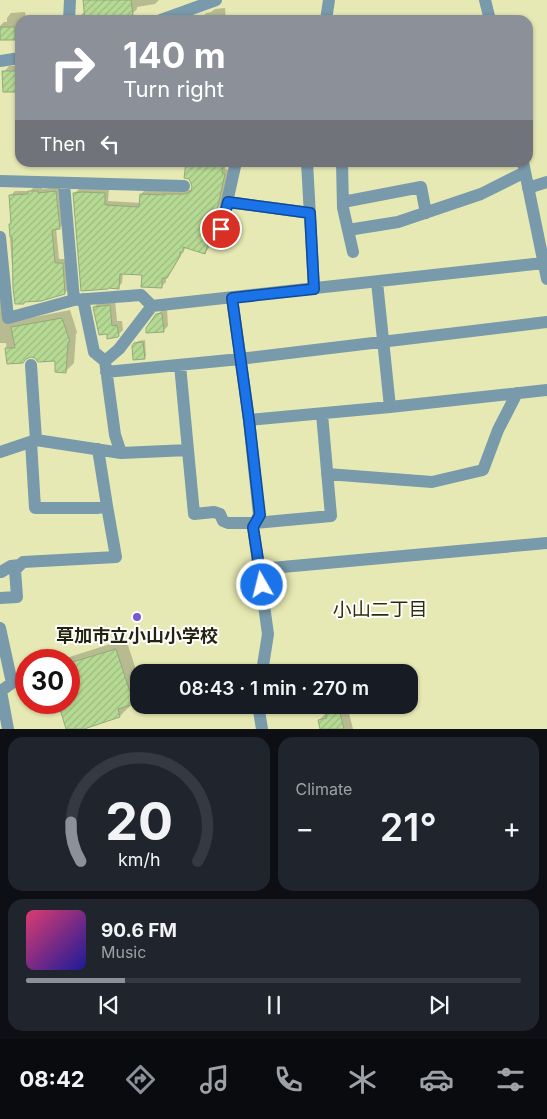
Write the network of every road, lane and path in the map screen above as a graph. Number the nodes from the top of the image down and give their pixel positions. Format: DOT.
graph roads {
  1 [pos="70,0"];
  2 [pos="216,0"];
  3 [pos="328,0"];
  4 [pos="485,0"];
  5 [pos="69,15"];
  6 [pos="175,15"];
  7 [pos="326,15"];
  8 [pos="489,15"];
  9 [pos="15,59"];
  10 [pos="0,61"];
  11 [pos="235,167"];
  12 [pos="307,167"];
  13 [pos="342,167"];
  14 [pos="524,167"];
  15 [pos="0,181"];
  16 [pos="547,182"];
  17 [pos="64,184"];
  18 [pos="184,186"];
  19 [pos="528,188"];
  20 [pos="228,202"];
  21 [pos="343,202"];
  22 [pos="310,213"];
  23 [pos="426,213"];
  24 [pos="221,229"];
  25 [pos="348,230"];
  26 [pos="0,237"];
  27 [pos="353,252"];
  28 [pos="543,263"];
  29 [pos="547,279"];
  30 [pos="377,282"];
  31 [pos="314,289"];
  32 [pos="232,298"];
  33 [pos="79,300"];
  34 [pos="152,306"];
  35 [pos="547,322"];
  36 [pos="384,342"];
  37 [pos="240,359"];
  38 [pos="31,365"];
  39 [pos="180,365"];
  40 [pos="106,367"];
  41 [pos="547,390"];
  42 [pos="517,393"];
  43 [pos="390,407"];
  44 [pos="322,414"];
  45 [pos="249,420"];
  46 [pos="33,441"];
  47 [pos="98,449"];
  48 [pos="188,450"];
  49 [pos="0,452"];
  50 [pos="121,453"];
  51 [pos="327,474"];
  52 [pos="107,506"];
  53 [pos="255,523"];
  54 [pos="547,543"];
  55 [pos="20,565"];
  56 [pos="0,567"];
  57 [pos="260,569"];
  58 [pos="0,598"];
  59 [pos="0,628"];
  60 [pos="263,664"];
  61 [pos="260,714"];
  62 [pos="8,729"];
  63 [pos="262,729"];
  1 -- 5 [label="street"];
  2 -- 6 [label="street"];
  3 -- 7 [label="street"];
  4 -- 8 [label="street"];
  9 -- 10 [label="street"];
  11 -- 20 [label="street"];
  12 -- 22 [label="street"];
  13 -- 21 [label="street"];
  14 -- 19 [label="street"];
  14 -- 23 [label="street"];
  15 -- 17 [label="street"];
  16 -- 19 [label="street"];
  17 -- 18 [label="street"];
  17 -- 33 [label="street"];
  19 -- 28 [label="street"];
  20 -- 22 [label="street"];
  20 -- 24 [label="street"];
  21 -- 23 [label="street"];
  21 -- 25 [label="street"];
  22 -- 31 [label="street"];
  23 -- 25 [label="street"];
  25 -- 27 [label="street"];
  26 -- 33 [label="street"];
  28 -- 29 [label="street"];
  28 -- 30 [label="street"];
  30 -- 31 [label="street"];
  30 -- 36 [label="street"];
  31 -- 32 [label="street"];
  32 -- 34 [label="street"];
  32 -- 37 [label="street"];
  33 -- 34 [label="street"];
  33 -- 40 [label="street"];
  34 -- 40 [label="street"];
  35 -- 36 [label="street"];
  36 -- 37 [label="street"];
  36 -- 43 [label="street"];
  37 -- 39 [label="street"];
  37 -- 45 [label="street"];
  38 -- 46 [label="street"];
  39 -- 40 [label="street"];
  39 -- 48 [label="street"];
  40 -- 50 [label="street"];
  41 -- 42 [label="street"];
  42 -- 43 [label="street"];
  42 -- 51 [label="street"];
  43 -- 44 [label="street"];
  44 -- 45 [label="street"];
  44 -- 51 [label="street"];
  45 -- 53 [label="street"];
  46 -- 47 [label="street"];
  46 -- 49 [label="street"];
  46 -- 52 [label="street"];
  47 -- 50 [label="street"];
  47 -- 52 [label="street"];
  48 -- 50 [label="street"];
  48 -- 53 [label="street"];
  51 -- 53 [label="street"];
  52 -- 55 [label="street"];
  53 -- 57 [label="street"];
  54 -- 57 [label="street"];
  55 -- 56 [label="street"];
  55 -- 58 [label="street"];
  57 -- 60 [label="street"];
  59 -- 62 [label="street"];
  61 -- 63 [label="street"];
}
